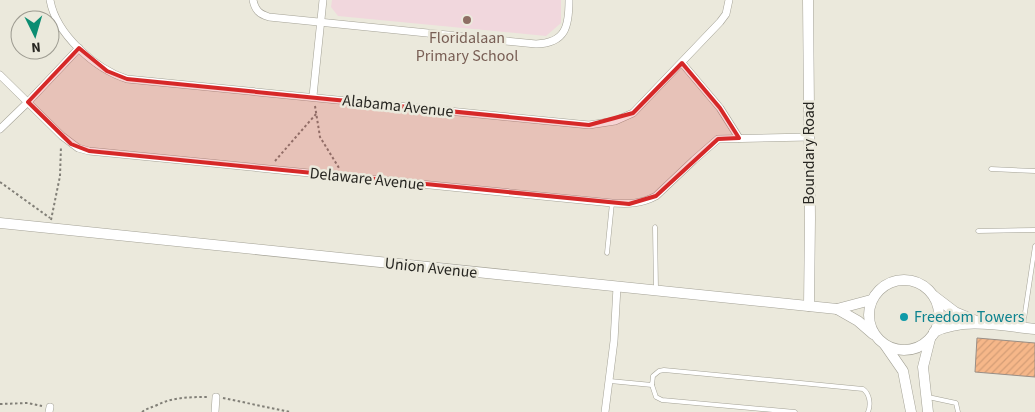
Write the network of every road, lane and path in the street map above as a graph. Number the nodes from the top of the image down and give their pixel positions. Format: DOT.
graph roads {
  1 [pos="50,0"];
  2 [pos="253,0"];
  3 [pos="323,0"];
  4 [pos="569,0"];
  5 [pos="729,0"];
  6 [pos="808,0"];
  7 [pos="321,23"];
  8 [pos="79,48"];
  9 [pos="682,63"];
  10 [pos="0,75"];
  11 [pos="313,96"];
  12 [pos="28,102"];
  13 [pos="316,114"];
  14 [pos="0,129"];
  15 [pos="62,136"];
  16 [pos="809,137"];
  17 [pos="739,138"];
  18 [pos="268,169"];
  19 [pos="991,169"];
  20 [pos="1035,171"];
  21 [pos="346,178"];
  22 [pos="0,182"];
  23 [pos="612,203"];
  24 [pos="0,224"];
  25 [pos="51,224"];
  26 [pos="655,227"];
  27 [pos="1035,230"];
  28 [pos="978,231"];
  29 [pos="1035,246"];
  30 [pos="607,254"];
  31 [pos="617,287"];
  32 [pos="656,291"];
  33 [pos="932,294"];
  34 [pos="871,300"];
  35 [pos="809,306"];
  36 [pos="837,309"];
  37 [pos="982,324"];
  38 [pos="1022,328"];
  39 [pos="1035,329"];
  40 [pos="932,336"];
  41 [pos="876,337"];
  42 [pos="885,345"];
  43 [pos="609,381"];
  44 [pos="652,385"];
  45 [pos="216,397"];
  46 [pos="926,397"];
  47 [pos="0,404"];
  48 [pos="50,410"];
  49 [pos="215,412"];
  50 [pos="605,412"];
  51 [pos="795,412"];
  52 [pos="868,412"];
  53 [pos="911,412"];
  54 [pos="928,412"];
  55 [pos="958,412"];
  1 -- 8 [label="street, Alabama Avenue"];
  2 -- 7 [label="street"];
  3 -- 7 [label="street"];
  4 -- 7 [label="street"];
  5 -- 9 [label="street, Alabama Avenue"];
  6 -- 16 [label="street, Boundary Road"];
  7 -- 11 [label="street"];
  8 -- 11 [label="street, Alabama Avenue"];
  8 -- 12 [label="street"];
  9 -- 11 [label="street, Alabama Avenue"];
  9 -- 17 [label="street"];
  10 -- 12 [label="street, Delaware Avenue"];
  11 -- 13 [label="path"];
  12 -- 14 [label="street"];
  12 -- 15 [label="street, Delaware Avenue"];
  13 -- 18 [label="path"];
  13 -- 21 [label="path"];
  15 -- 18 [label="street, Delaware Avenue"];
  15 -- 25 [label="path"];
  16 -- 17 [label="street, Delaware Avenue"];
  16 -- 35 [label="street, Boundary Road"];
  17 -- 23 [label="street, Delaware Avenue"];
  18 -- 21 [label="street, Delaware Avenue"];
  19 -- 20 [label="lane"];
  21 -- 23 [label="street, Delaware Avenue"];
  22 -- 25 [label="path"];
  23 -- 30 [label="lane"];
  24 -- 25 [label="street, Union Avenue"];
  25 -- 31 [label="street, Union Avenue"];
  26 -- 32 [label="lane"];
  27 -- 28 [label="lane"];
  29 -- 38 [label="lane"];
  31 -- 32 [label="street, Union Avenue"];
  31 -- 43 [label="street"];
  32 -- 35 [label="street, Union Avenue"];
  33 -- 34 [label="street"];
  33 -- 37 [label="street"];
  33 -- 40 [label="street"];
  34 -- 36 [label="street, Union Avenue"];
  34 -- 41 [label="street"];
  35 -- 36 [label="street, Union Avenue"];
  36 -- 41 [label="street, Union Avenue"];
  37 -- 38 [label="street"];
  37 -- 40 [label="street"];
  38 -- 39 [label="street"];
  40 -- 42 [label="street"];
  40 -- 46 [label="street"];
  41 -- 42 [label="street"];
  42 -- 53 [label="street"];
  43 -- 44 [label="lane"];
  43 -- 50 [label="street"];
  44 -- 51 [label="lane"];
  44 -- 52 [label="lane"];
  45 -- 49 [label="street"];
  46 -- 54 [label="street"];
  46 -- 55 [label="lane"];
  47 -- 48 [label="path"];
}
